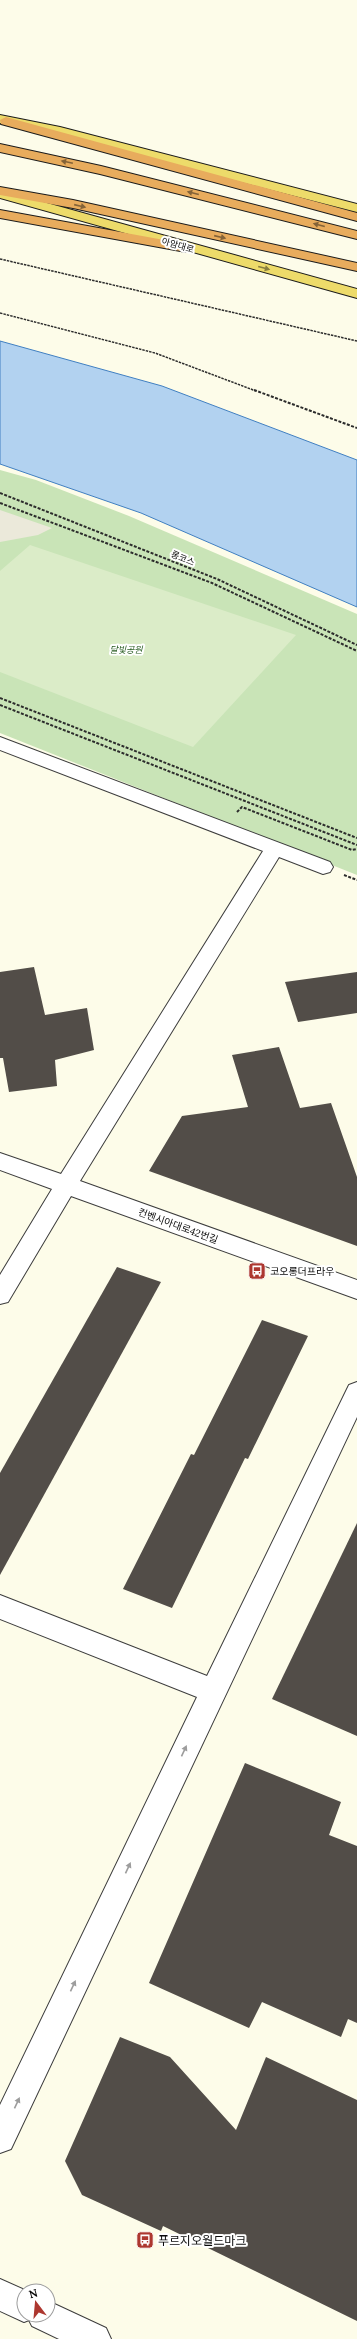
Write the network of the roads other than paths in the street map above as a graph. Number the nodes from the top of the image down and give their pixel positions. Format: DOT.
graph roads {
  1 [pos="2,118"];
  2 [pos="0,148"];
  3 [pos="0,193"];
  4 [pos="183,205"];
  5 [pos="357,208"];
  6 [pos="0,214"];
  7 [pos="357,217"];
  8 [pos="357,235"];
  9 [pos="186,248"];
  10 [pos="357,249"];
  11 [pos="357,267"];
  12 [pos="357,294"];
  13 [pos="0,743"];
  14 [pos="274,848"];
  15 [pos="323,867"];
  16 [pos="0,1161"];
  17 [pos="66,1185"];
  18 [pos="357,1290"];
  19 [pos="0,1296"];
  20 [pos="357,1392"];
  21 [pos="0,1607"];
  22 [pos="213,1691"];
  23 [pos="0,2138"];
  24 [pos="0,2295"];
  25 [pos="16,2302"];
  26 [pos="56,2321"];
  27 [pos="95,2339"];
  1 -- 5 [label="main road"];
  1 -- 7 [label="highway"];
  8 -- 2 [label="highway, one-way"];
  3 -- 9 [label="main road, 아암대로"];
  3 -- 11 [label="highway, one-way"];
  4 -- 10 [label="highway"];
  6 -- 9 [label="highway"];
  9 -- 12 [label="main road, 아암대로, one-way"];
  13 -- 14 [label="street"];
  14 -- 15 [label="street"];
  14 -- 17 [label="street"];
  16 -- 17 [label="street, 컨벤시아대로42번길"];
  17 -- 18 [label="street, 컨벤시아대로42번길"];
  17 -- 19 [label="street"];
  20 -- 22 [label="street"];
  21 -- 22 [label="street"];
  23 -- 22 [label="street, one-way"];
  24 -- 25 [label="street"];
  26 -- 27 [label="street"];
}
